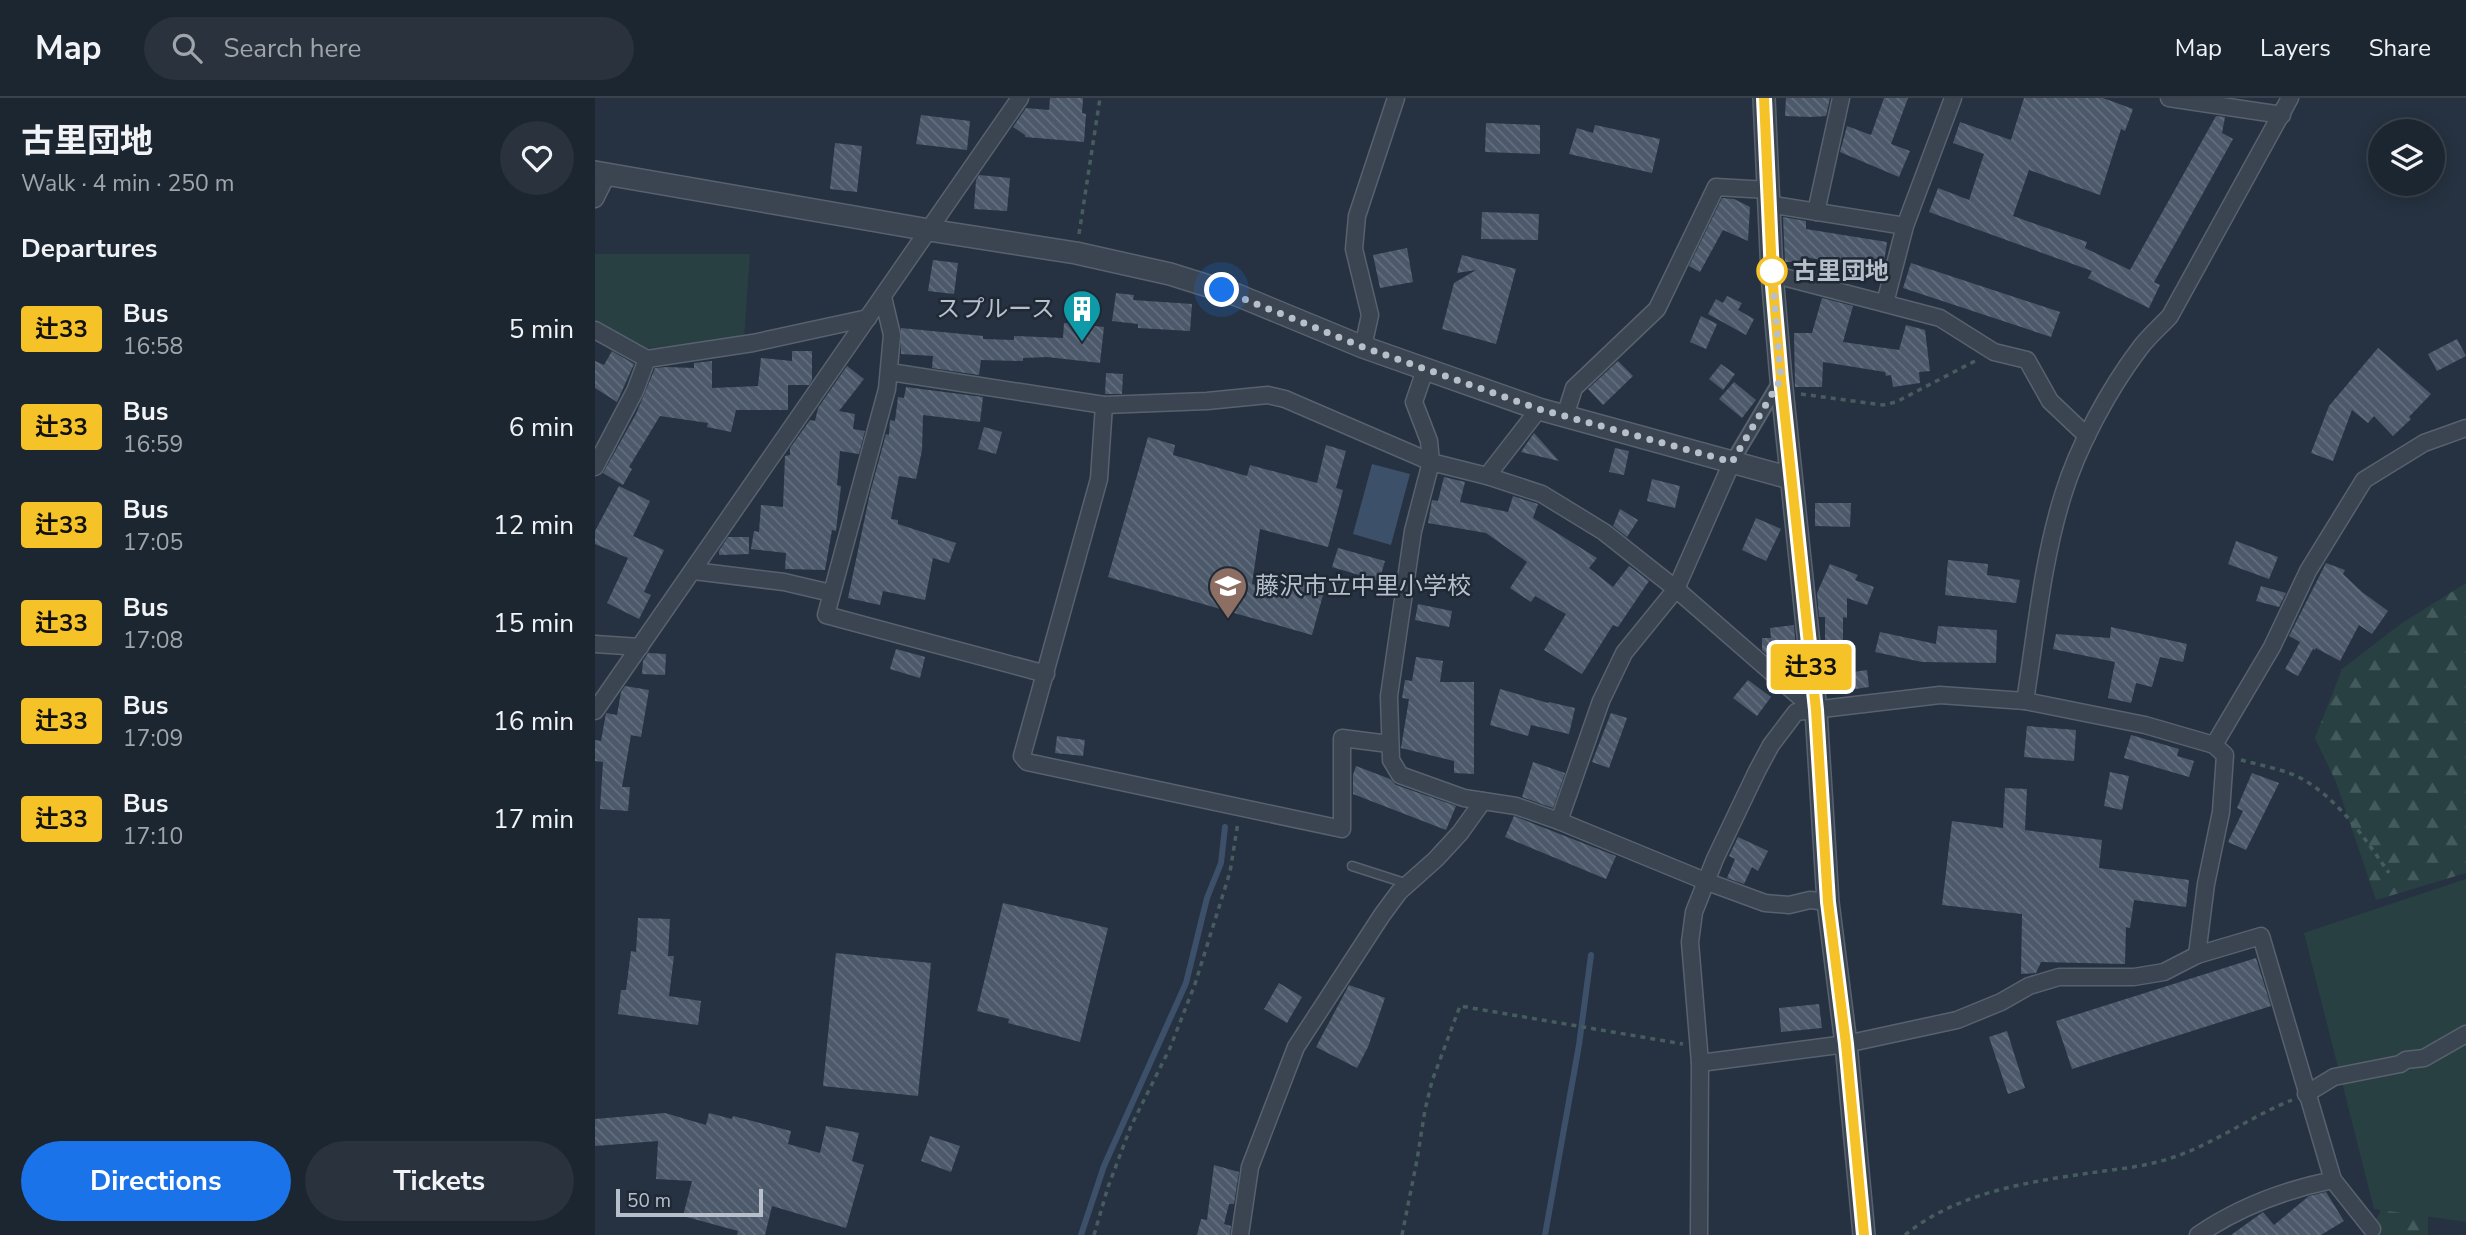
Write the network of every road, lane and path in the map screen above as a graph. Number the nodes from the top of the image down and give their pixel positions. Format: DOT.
graph roads {
  1 [pos="1020,98"];
  2 [pos="1100,98"];
  3 [pos="1396,98"];
  4 [pos="1764,98"];
  5 [pos="1842,98"];
  6 [pos="1953,98"];
  7 [pos="2169,98"];
  8 [pos="2290,98"];
  9 [pos="2282,115"];
  10 [pos="601,173"];
  11 [pos="1768,197"];
  12 [pos="595,199"];
  13 [pos="1816,212"];
  14 [pos="1905,226"];
  15 [pos="929,230"];
  16 [pos="1076,253"];
  17 [pos="1772,274"];
  18 [pos="883,297"];
  19 [pos="1885,303"];
  20 [pos="869,318"];
  21 [pos="595,330"];
  22 [pos="1363,347"];
  23 [pos="1994,352"];
  24 [pos="647,359"];
  25 [pos="1425,370"];
  26 [pos="890,372"];
  27 [pos="1781,385"];
  28 [pos="1104,405"];
  29 [pos="1539,409"];
  30 [pos="1565,416"];
  31 [pos="2466,428"];
  32 [pos="2087,436"];
  33 [pos="1431,462"];
  34 [pos="1732,462"];
  35 [pos="595,467"];
  36 [pos="1487,476"];
  37 [pos="1790,478"];
  38 [pos="694,571"];
  39 [pos="1676,589"];
  40 [pos="831,593"];
  41 [pos="595,644"];
  42 [pos="640,647"];
  43 [pos="1046,674"];
  44 [pos="2025,701"];
  45 [pos="1816,710"];
  46 [pos="595,711"];
  47 [pos="1389,744"];
  48 [pos="2220,750"];
  49 [pos="1483,801"];
  50 [pos="1239,808"];
  51 [pos="1559,821"];
  52 [pos="1352,866"];
  53 [pos="2389,873"];
  54 [pos="1705,881"];
  55 [pos="1408,884"];
  56 [pos="1828,902"];
  57 [pos="2197,955"];
  58 [pos="2466,1034"];
  59 [pos="1846,1044"];
  60 [pos="1700,1055"];
  61 [pos="2306,1094"];
  62 [pos="2333,1180"];
  63 [pos="2372,1229"];
  64 [pos="1094,1235"];
  65 [pos="1240,1235"];
  66 [pos="1402,1235"];
  67 [pos="1699,1235"];
  68 [pos="1864,1235"];
  69 [pos="1905,1235"];
  70 [pos="2198,1235"];
  1 -- 15 [label="street"];
  2 -- 16 [label="path"];
  3 -- 22 [label="street"];
  4 -- 11 [label="street"];
  5 -- 13 [label="street"];
  6 -- 14 [label="street"];
  7 -- 9 [label="street"];
  8 -- 9 [label="street"];
  9 -- 32 [label="street"];
  10 -- 12 [label="street"];
  10 -- 15 [label="street"];
  11 -- 13 [label="street"];
  11 -- 17 [label="street"];
  11 -- 30 [label="street"];
  13 -- 14 [label="street"];
  14 -- 19 [label="street"];
  15 -- 16 [label="street"];
  15 -- 18 [label="street"];
  16 -- 22 [label="street"];
  17 -- 19 [label="street"];
  17 -- 27 [label="street"];
  18 -- 20 [label="street"];
  18 -- 26 [label="street"];
  19 -- 23 [label="street"];
  20 -- 24 [label="street"];
  20 -- 38 [label="street"];
  21 -- 24 [label="street"];
  22 -- 25 [label="street"];
  23 -- 27 [label="path"];
  23 -- 32 [label="street"];
  24 -- 35 [label="street"];
  25 -- 29 [label="street"];
  25 -- 33 [label="street"];
  26 -- 28 [label="street"];
  26 -- 40 [label="street"];
  27 -- 34 [label="street"];
  27 -- 37 [label="street"];
  28 -- 33 [label="street"];
  28 -- 43 [label="street"];
  29 -- 30 [label="street"];
  29 -- 36 [label="street"];
  30 -- 34 [label="street"];
  31 -- 48 [label="street"];
  32 -- 44 [label="street"];
  33 -- 36 [label="street"];
  33 -- 47 [label="street"];
  34 -- 37 [label="street"];
  34 -- 39 [label="street"];
  36 -- 39 [label="street"];
  37 -- 45 [label="street"];
  38 -- 40 [label="street"];
  38 -- 42 [label="street"];
  39 -- 45 [label="street"];
  39 -- 51 [label="street"];
  40 -- 43 [label="street"];
  41 -- 42 [label="street"];
  42 -- 46 [label="street"];
  43 -- 50 [label="street"];
  44 -- 45 [label="street"];
  44 -- 48 [label="street"];
  45 -- 54 [label="street"];
  45 -- 56 [label="street"];
  47 -- 49 [label="street"];
  47 -- 50 [label="street"];
  48 -- 53 [label="path"];
  48 -- 57 [label="street"];
  49 -- 51 [label="street"];
  49 -- 55 [label="street"];
  50 -- 64 [label="path"];
  51 -- 54 [label="street"];
  52 -- 55 [label="lane"];
  54 -- 56 [label="street"];
  54 -- 60 [label="street"];
  55 -- 65 [label="street"];
  56 -- 59 [label="street"];
  57 -- 59 [label="street"];
  57 -- 61 [label="street"];
  58 -- 61 [label="street"];
  59 -- 60 [label="street"];
  59 -- 68 [label="street"];
  60 -- 66 [label="path"];
  60 -- 67 [label="street"];
  61 -- 62 [label="street"];
  61 -- 69 [label="path"];
  62 -- 63 [label="street"];
  62 -- 70 [label="street"];
}
